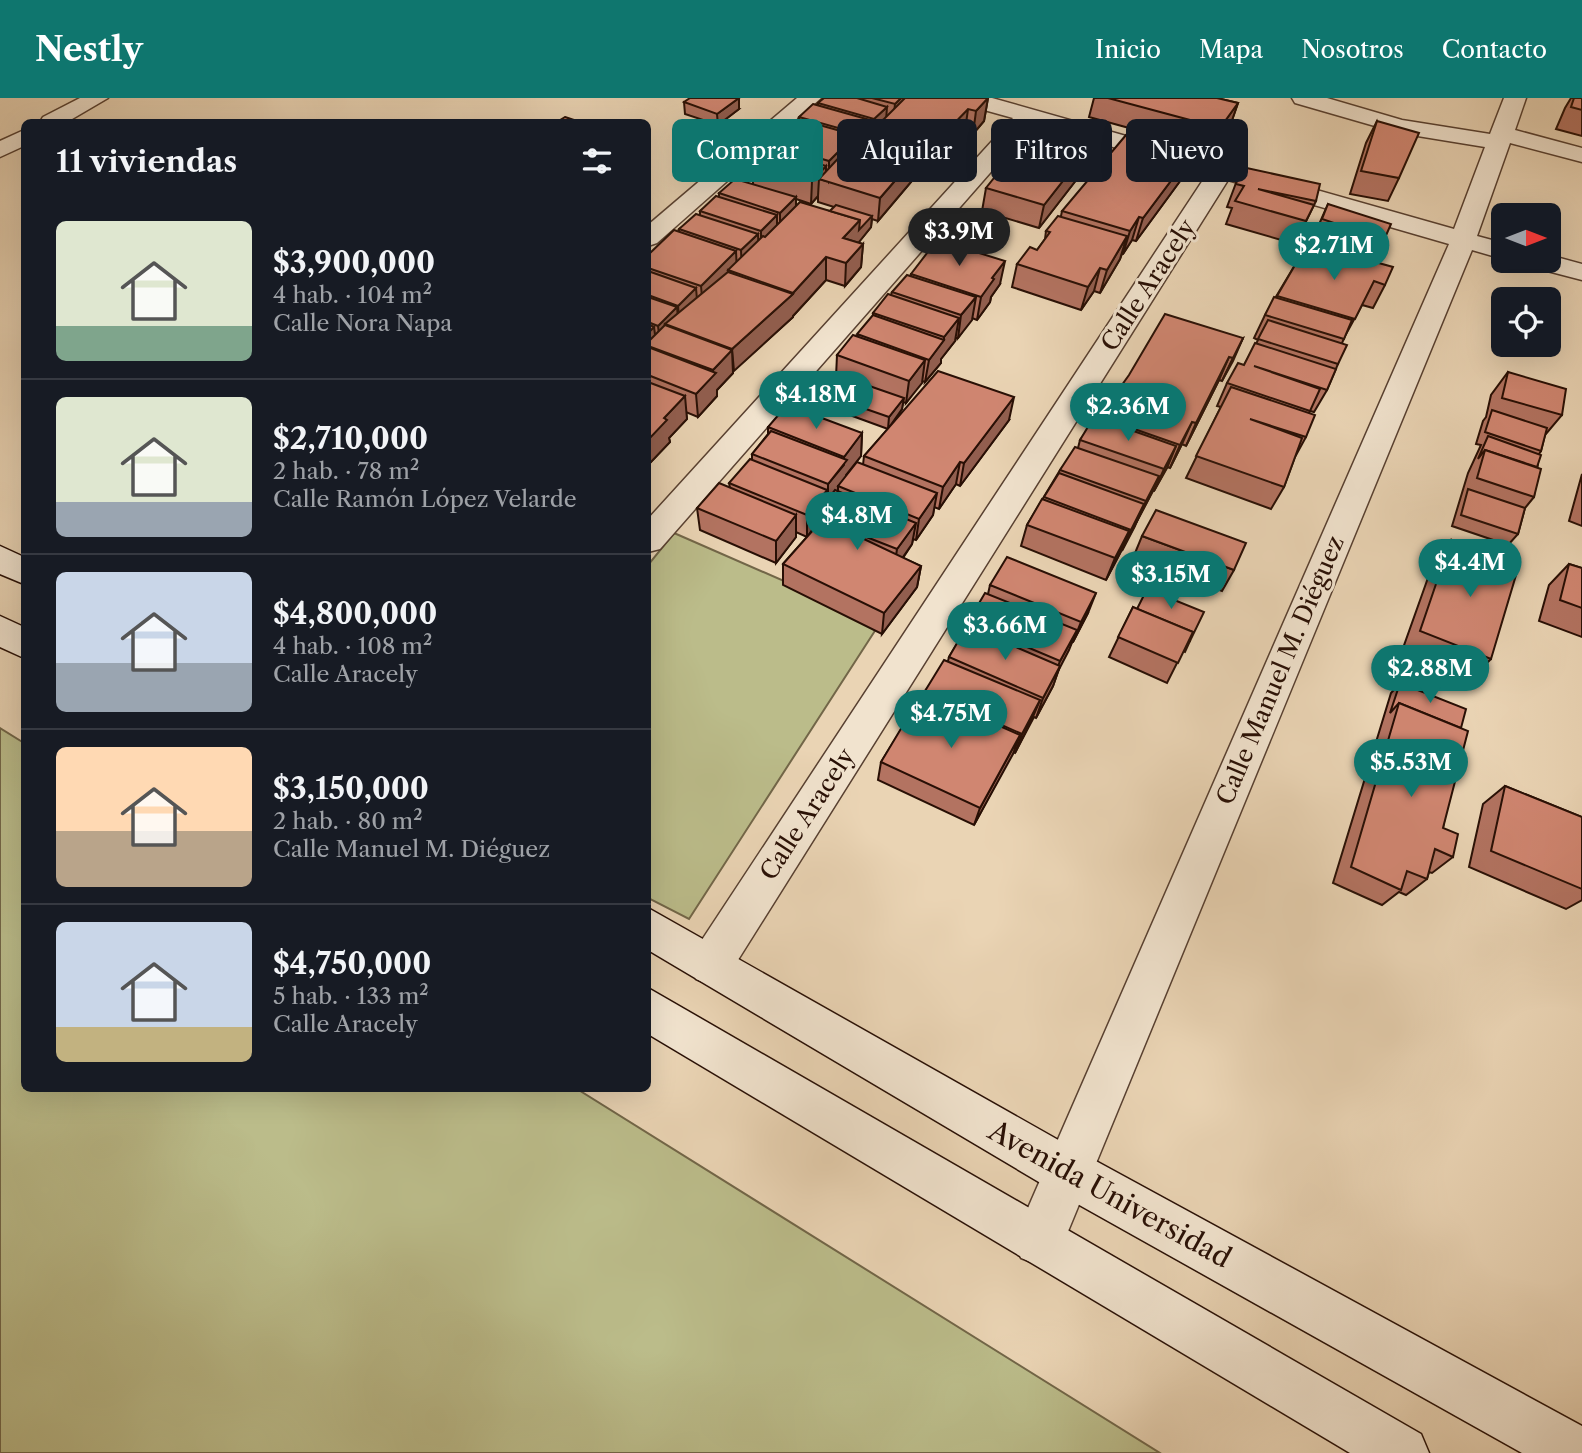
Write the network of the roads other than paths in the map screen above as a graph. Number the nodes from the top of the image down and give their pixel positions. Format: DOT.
graph roads {
  1 [pos="97,98"];
  2 [pos="810,98"];
  3 [pos="967,98"];
  4 [pos="1303,98"];
  5 [pos="1515,98"];
  6 [pos="1028,115"];
  7 [pos="57,119"];
  8 [pos="1501,138"];
  9 [pos="21,139"];
  10 [pos="1126,143"];
  11 [pos="0,150"];
  12 [pos="1582,155"];
  13 [pos="1248,178"];
  14 [pos="1214,182"];
  15 [pos="651,235"];
  16 [pos="1463,240"];
  17 [pos="1491,248"];
  18 [pos="1561,266"];
  19 [pos="1582,272"];
  20 [pos="651,537"];
  21 [pos="0,558"];
  22 [pos="21,570"];
  23 [pos="0,630"];
  24 [pos="21,642"];
  25 [pos="651,930"];
  26 [pos="711,964"];
  27 [pos="651,1012"];
  28 [pos="1066,1171"];
  29 [pos="1039,1240"];
  30 [pos="1402,1453"];
  31 [pos="1576,1453"];
  1 -- 7 [label="street"];
  2 -- 15 [label="street"];
  3 -- 6 [label="street"];
  4 -- 8 [label="street"];
  5 -- 8 [label="street, Calle Manuel M. Diéguez"];
  6 -- 10 [label="street"];
  6 -- 20 [label="street"];
  8 -- 12 [label="street"];
  8 -- 16 [label="street, Calle Manuel M. Diéguez"];
  9 -- 11 [label="street"];
  13 -- 16 [label="street"];
  14 -- 26 [label="street, Calle Aracely"];
  16 -- 17 [label="street"];
  16 -- 28 [label="street, Calle Manuel M. Diéguez"];
  18 -- 19 [label="street"];
  21 -- 22 [label="street"];
  23 -- 24 [label="street"];
  25 -- 26 [label="street, Avenida Universidad"];
  26 -- 28 [label="street, Avenida Universidad"];
  27 -- 29 [label="street"];
  28 -- 29 [label="street, Calle Manuel M. Diéguez"];
  28 -- 31 [label="street, Avenida Universidad"];
  29 -- 30 [label="street"];
}
